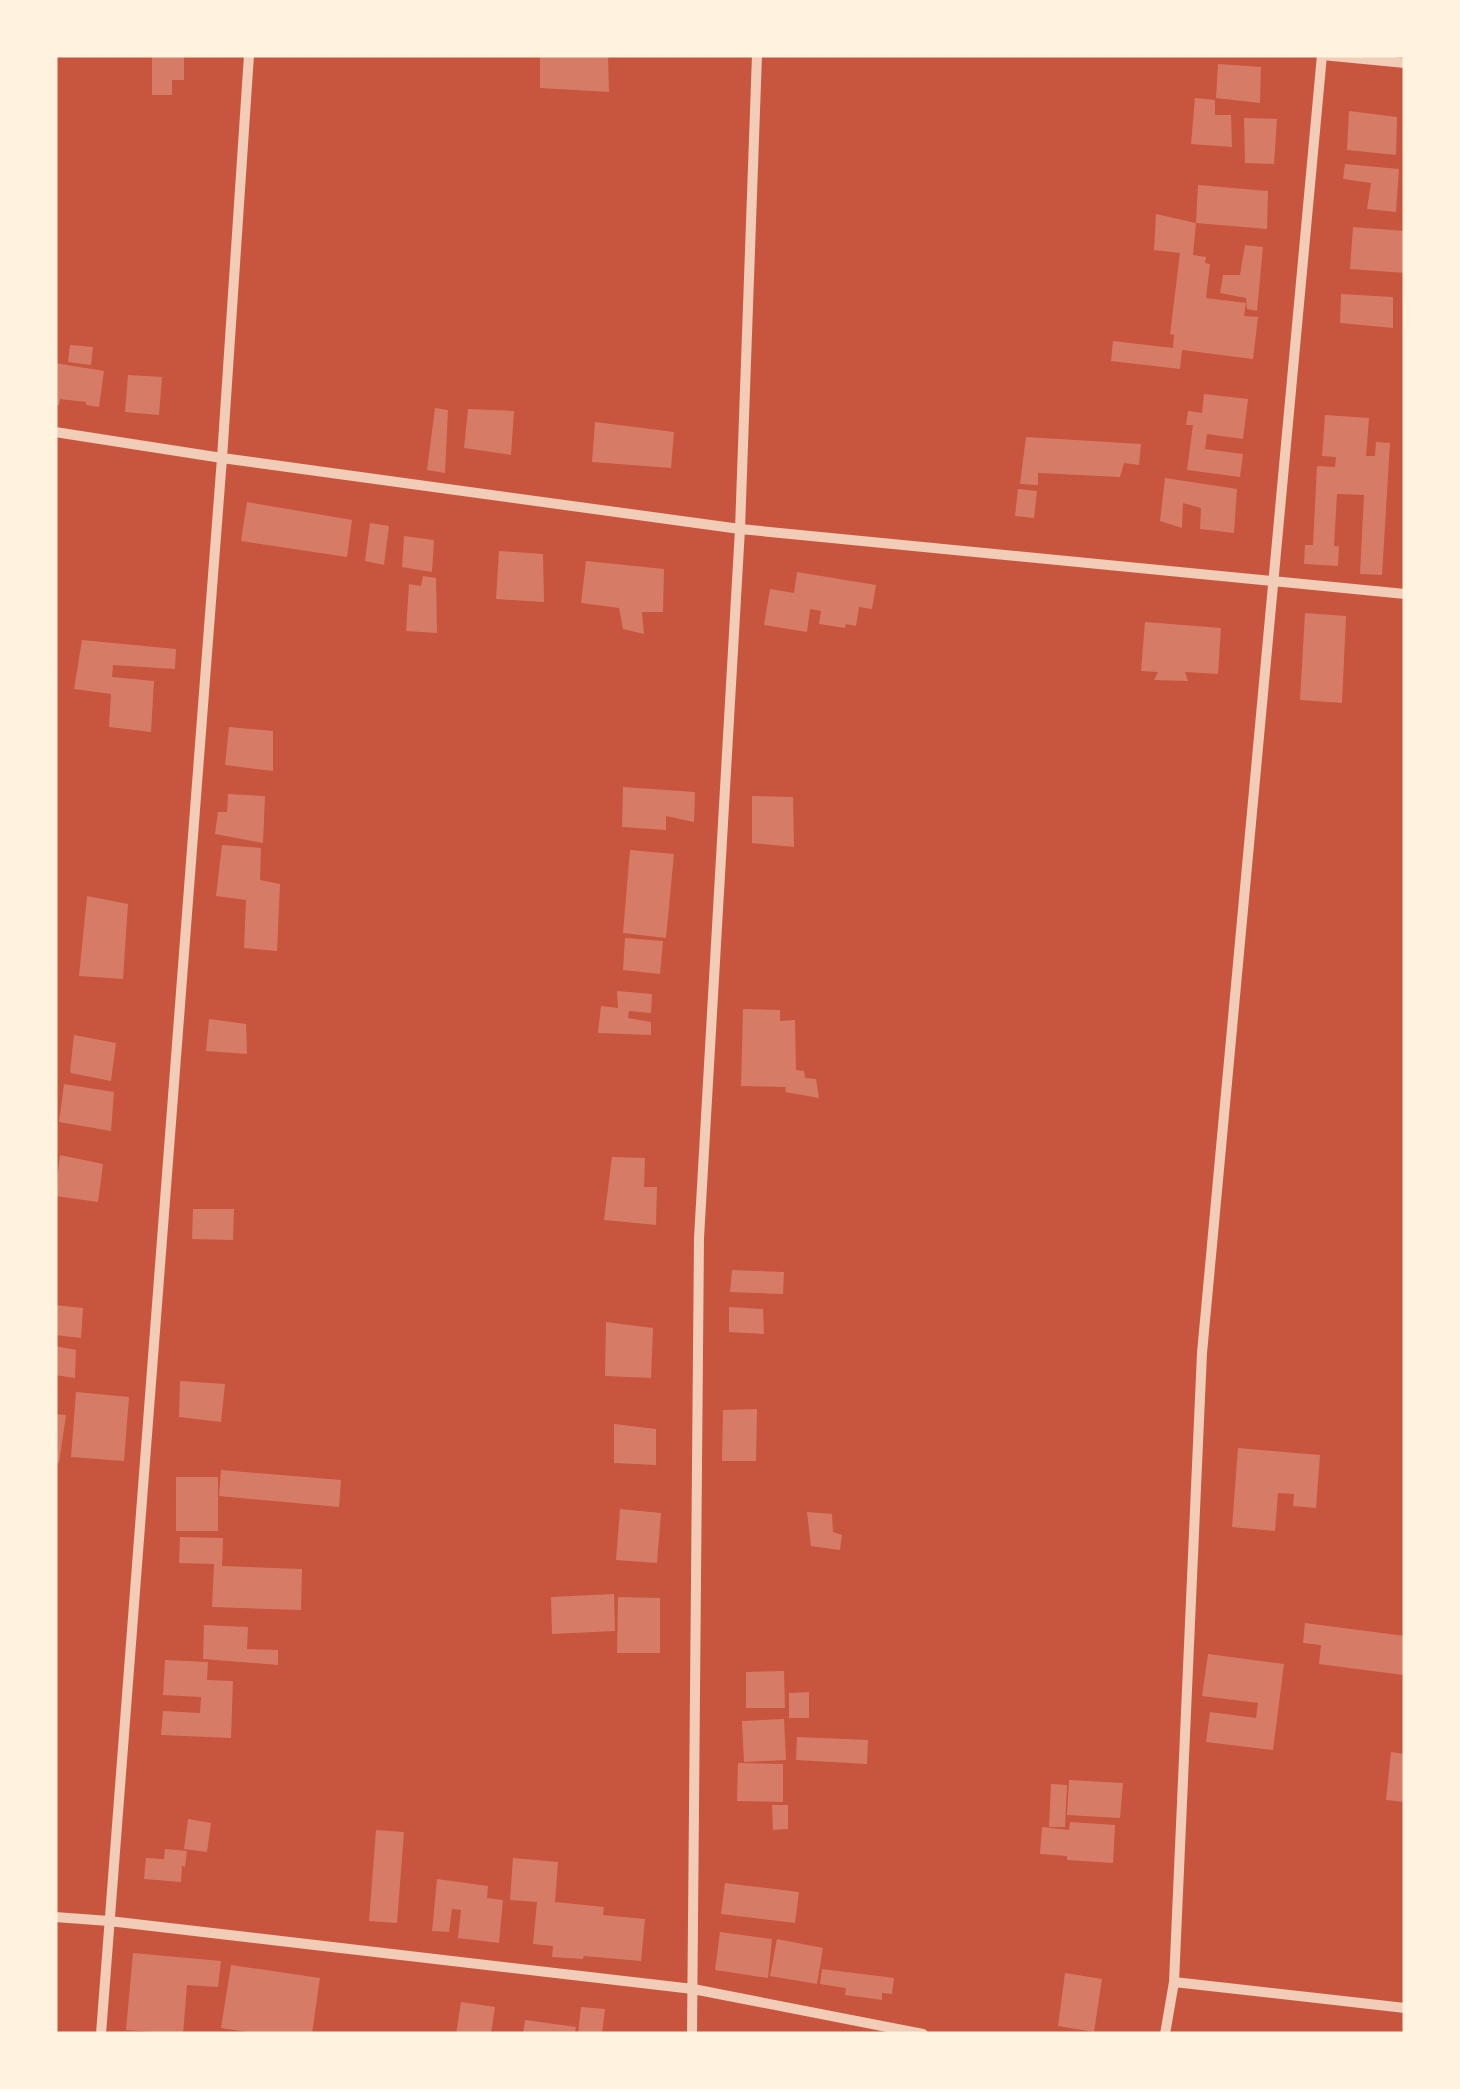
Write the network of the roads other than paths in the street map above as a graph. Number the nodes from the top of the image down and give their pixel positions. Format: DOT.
graph roads {
  1 [pos="249,55"];
  2 [pos="757,55"];
  3 [pos="1322,55"];
  4 [pos="1405,63"];
  5 [pos="55,432"];
  6 [pos="222,458"];
  7 [pos="740,529"];
  8 [pos="1274,583"];
  9 [pos="1405,594"];
  10 [pos="55,1917"];
  11 [pos="108,1920"];
  12 [pos="1174,1982"];
  13 [pos="693,1989"];
  14 [pos="1405,2008"];
  15 [pos="101,2034"];
  16 [pos="692,2034"];
  17 [pos="923,2034"];
  18 [pos="1165,2034"];
  1 -- 6 [label="street"];
  2 -- 7 [label="street"];
  3 -- 4 [label="street"];
  3 -- 8 [label="street"];
  5 -- 6 [label="street"];
  6 -- 7 [label="street"];
  6 -- 11 [label="street"];
  7 -- 8 [label="street"];
  7 -- 13 [label="street"];
  8 -- 9 [label="street"];
  8 -- 12 [label="street"];
  10 -- 11 [label="street"];
  11 -- 13 [label="street"];
  11 -- 15 [label="street"];
  12 -- 14 [label="street"];
  12 -- 18 [label="street"];
  13 -- 16 [label="street"];
  13 -- 17 [label="street"];
}
